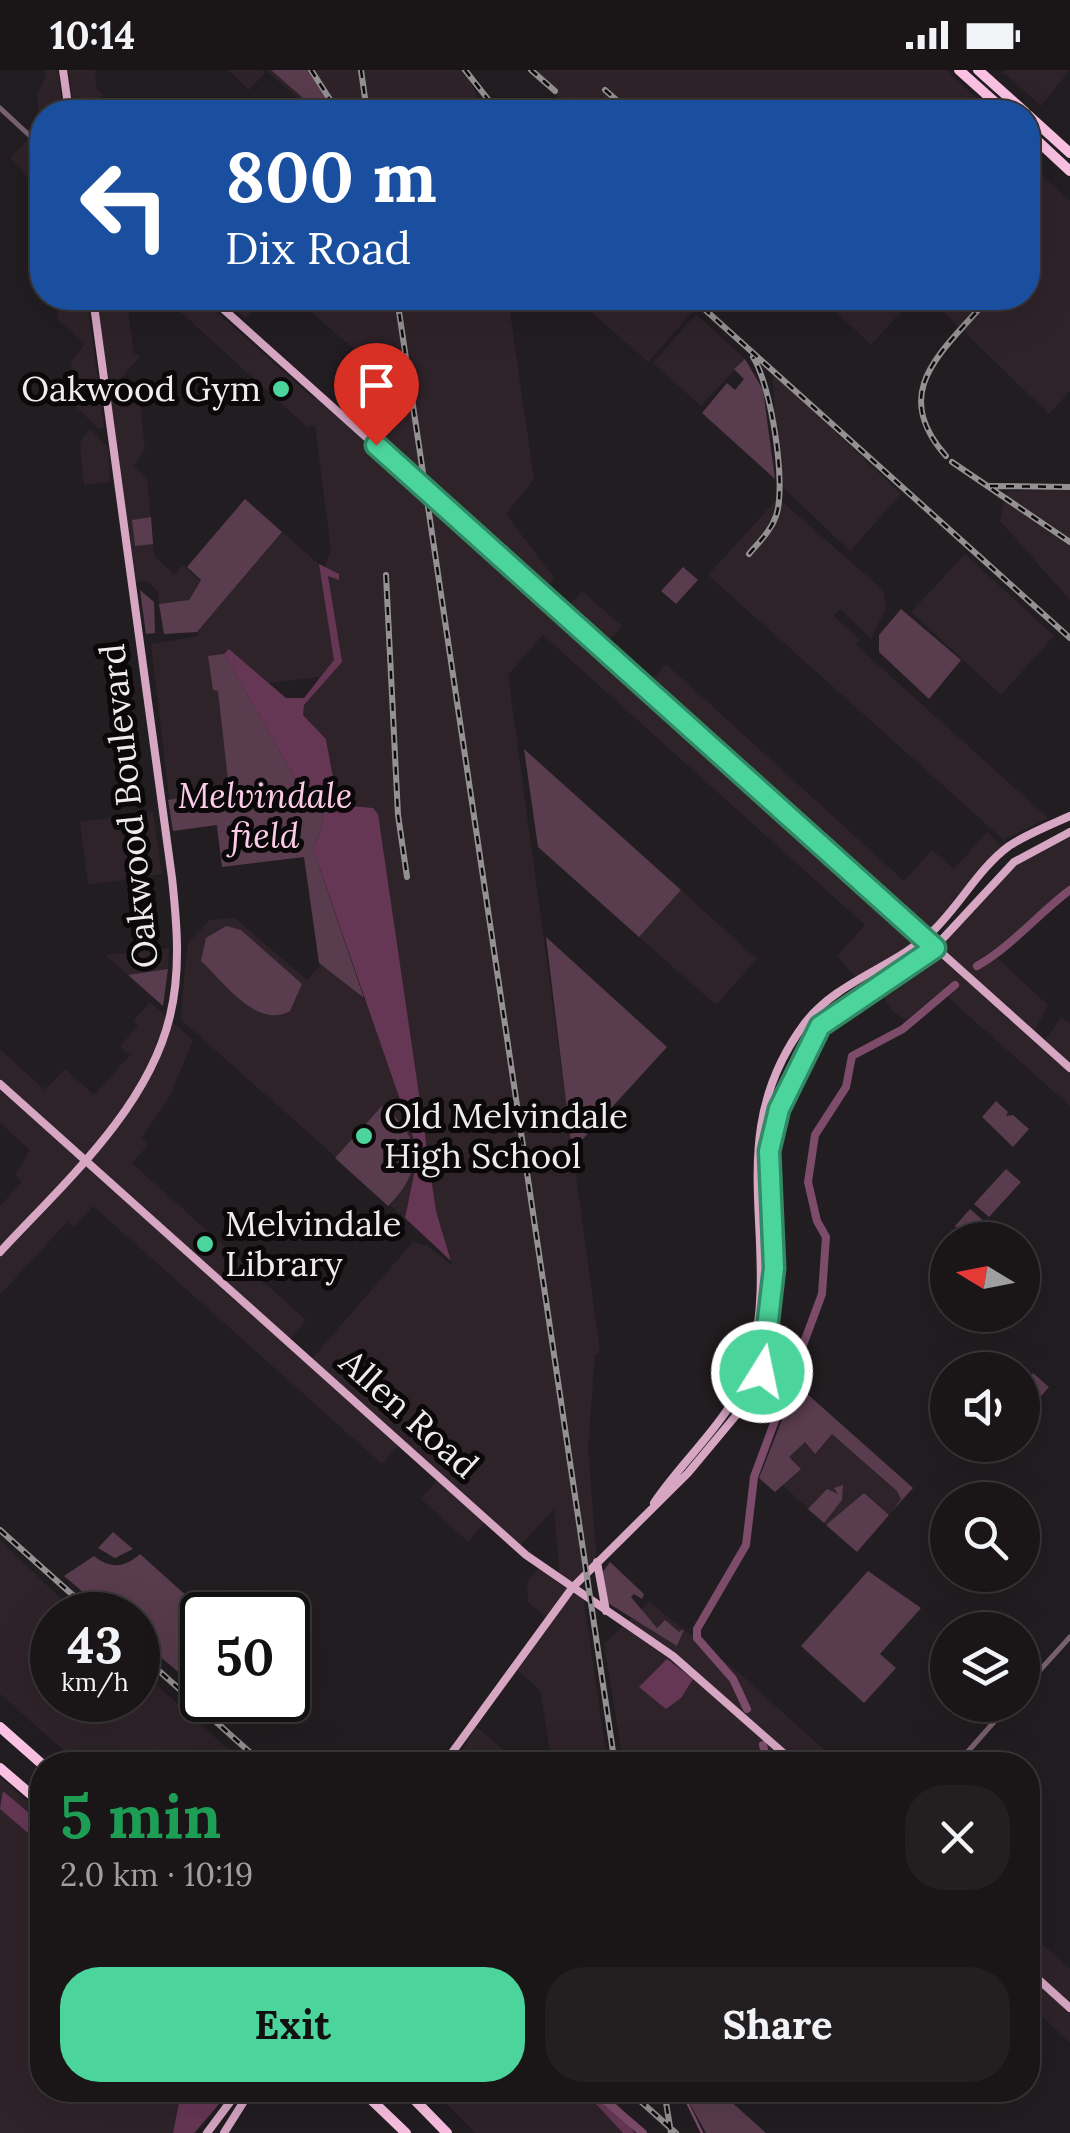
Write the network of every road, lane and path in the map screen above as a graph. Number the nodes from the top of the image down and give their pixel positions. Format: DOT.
graph roads {
  1 [pos="63,70"];
  2 [pos="959,70"];
  3 [pos="978,70"];
  4 [pos="67,100"];
  5 [pos="993,100"];
  6 [pos="1011,100"];
  7 [pos="0,108"];
  8 [pos="1040,126"];
  9 [pos="30,136"];
  10 [pos="1040,143"];
  11 [pos="1070,153"];
  12 [pos="1070,171"];
  13 [pos="95,310"];
  14 [pos="224,310"];
  15 [pos="1070,816"];
  16 [pos="1070,832"];
  17 [pos="966,895"];
  18 [pos="976,904"];
  19 [pos="942,922"];
  20 [pos="952,932"];
  21 [pos="924,938"];
  22 [pos="935,948"];
  23 [pos="909,950"];
  24 [pos="916,962"];
  25 [pos="1070,1068"];
  26 [pos="0,1084"];
  27 [pos="83,1158"];
  28 [pos="0,1252"];
  29 [pos="648,1511"];
  30 [pos="597,1562"];
  31 [pos="572,1588"];
  32 [pos="606,1610"];
  33 [pos="1070,1637"];
  34 [pos="1040,1670"];
  35 [pos="995,1722"];
  36 [pos="2,1728"];
  37 [pos="453,1752"];
  38 [pos="782,1752"];
  39 [pos="968,1752"];
  40 [pos="30,1753"];
  41 [pos="0,1768"];
  42 [pos="30,1794"];
  43 [pos="1040,1981"];
  44 [pos="1070,2008"];
  45 [pos="230,2102"];
  46 [pos="232,2102"];
  47 [pos="243,2102"];
  48 [pos="374,2102"];
  49 [pos="417,2102"];
  50 [pos="226,2129"];
  51 [pos="208,2133"];
  52 [pos="406,2133"];
  53 [pos="447,2133"];
  1 -- 4 [label="main road"];
  2 -- 5 [label="highway"];
  3 -- 6 [label="highway"];
  7 -- 9 [label="street"];
  8 -- 11 [label="highway"];
  10 -- 12 [label="highway"];
  13 -- 27 [label="main road, Oakwood Boulevard"];
  14 -- 21 [label="main road"];
  15 -- 17 [label="main road"];
  16 -- 18 [label="main road"];
  17 -- 18 [label="main road"];
  17 -- 19 [label="main road"];
  18 -- 20 [label="main road"];
  19 -- 20 [label="main road"];
  19 -- 21 [label="main road"];
  20 -- 22 [label="main road"];
  21 -- 22 [label="main road"];
  21 -- 23 [label="main road"];
  22 -- 24 [label="main road"];
  22 -- 25 [label="main road"];
  23 -- 24 [label="main road"];
  23 -- 29 [label="main road"];
  24 -- 29 [label="main road"];
  26 -- 27 [label="main road, Allen Road"];
  27 -- 28 [label="main road, Oakwood Boulevard"];
  27 -- 31 [label="main road, Allen Road"];
  29 -- 30 [label="main road"];
  30 -- 31 [label="main road"];
  30 -- 32 [label="main road"];
  31 -- 32 [label="main road, Allen Road"];
  31 -- 37 [label="main road"];
  32 -- 38 [label="main road, Allen Road"];
  33 -- 34 [label="street"];
  35 -- 39 [label="street"];
  36 -- 40 [label="highway"];
  41 -- 42 [label="highway"];
  43 -- 44 [label="main road"];
  45 -- 51 [label="main road"];
  46 -- 50 [label="main road"];
  47 -- 50 [label="main road"];
  48 -- 52 [label="highway"];
  49 -- 53 [label="highway"];
}
